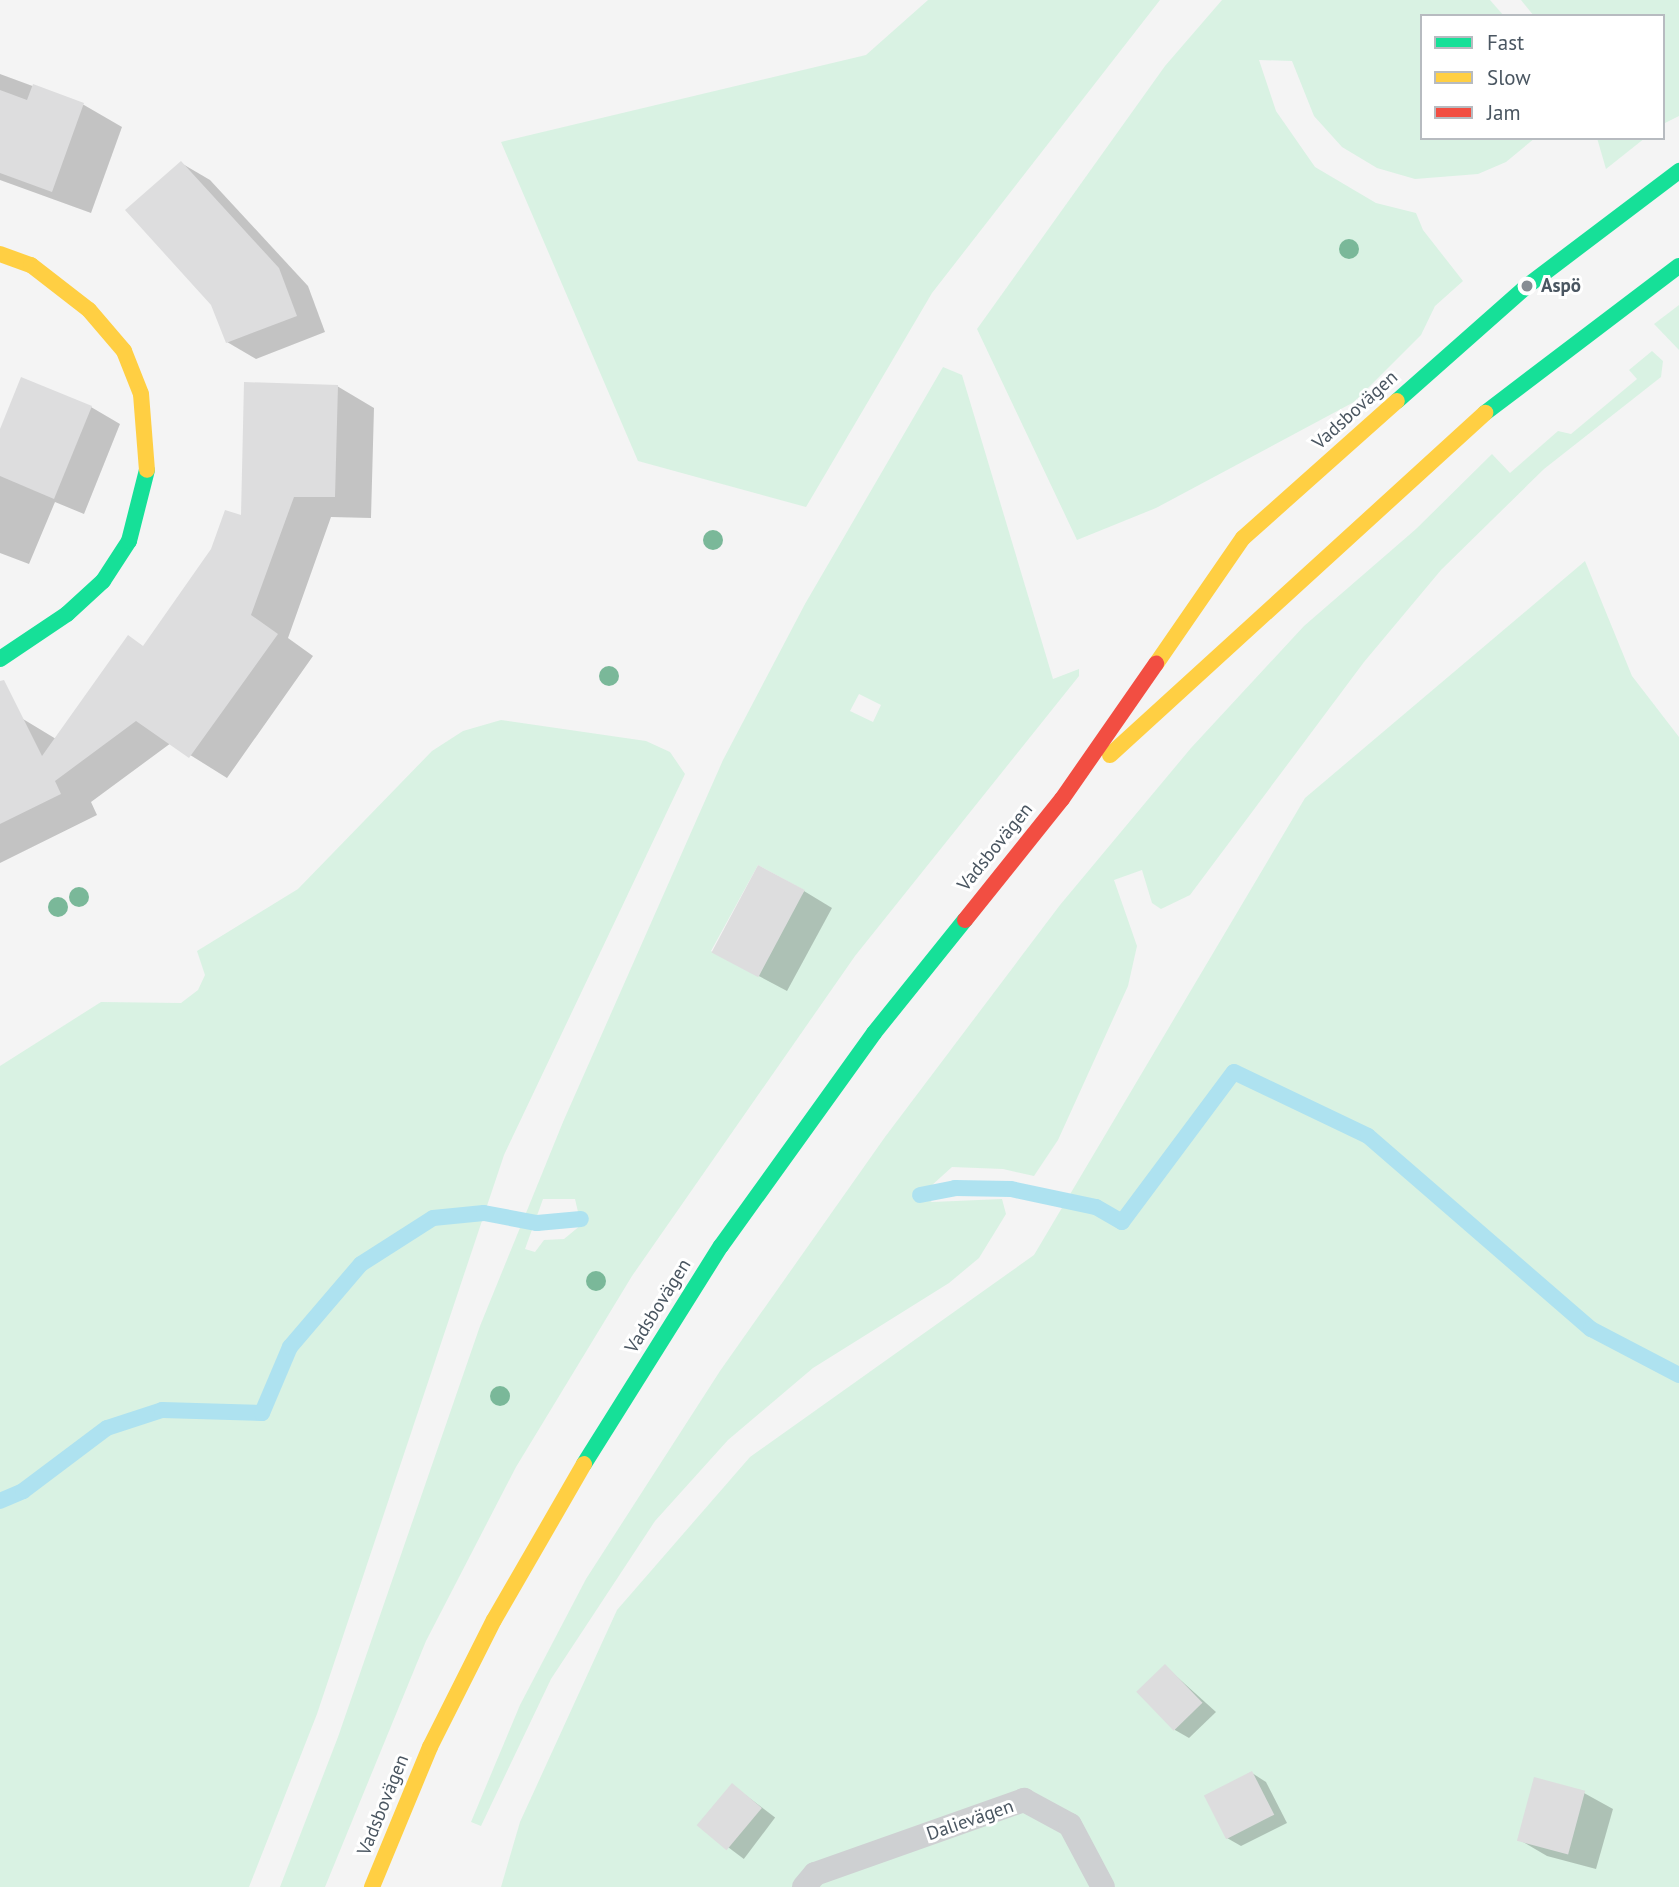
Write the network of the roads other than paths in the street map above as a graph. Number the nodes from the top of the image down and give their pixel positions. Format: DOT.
graph roads {
  1 [pos="1679,171"];
  2 [pos="0,254"];
  3 [pos="1679,266"];
  4 [pos="0,659"];
  5 [pos="1062,799"];
  6 [pos="372,1887"];
  7 [pos="804,1887"];
  8 [pos="1103,1887"];
  1 -- 5 [label="main road, Vadsbovägen"];
  2 -- 4 [label="main road"];
  3 -- 5 [label="main road, Vadsbovägen"];
  5 -- 6 [label="main road, Vadsbovägen"];
  7 -- 8 [label="lane, Dalievägen"];
}
